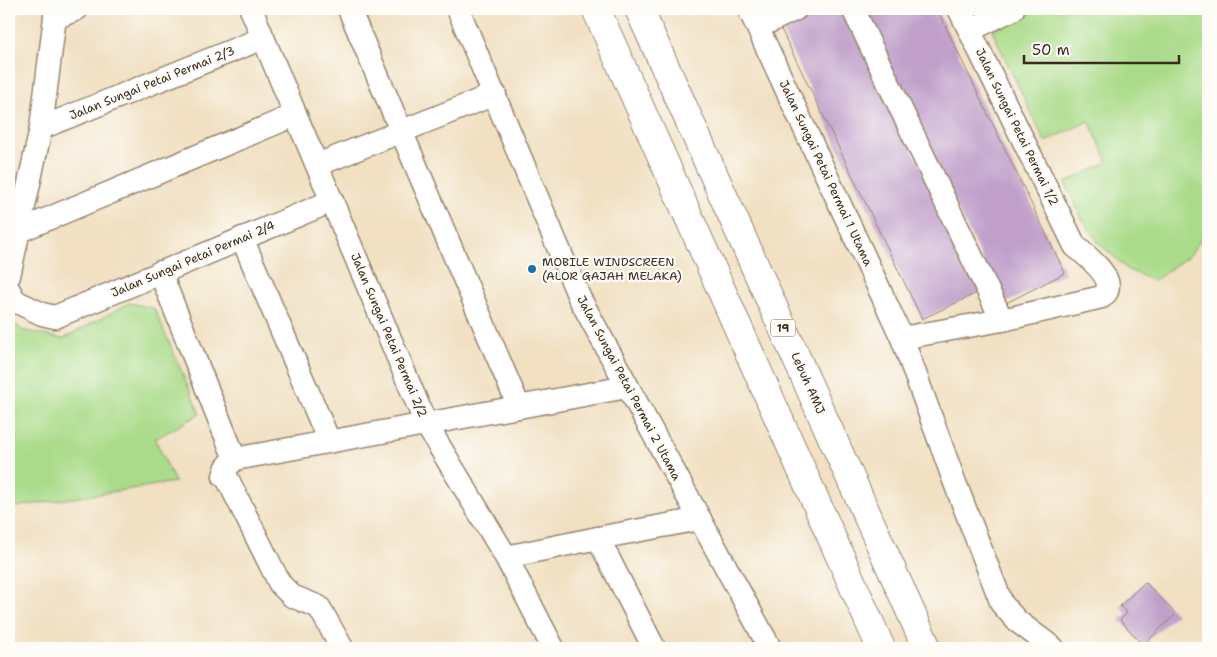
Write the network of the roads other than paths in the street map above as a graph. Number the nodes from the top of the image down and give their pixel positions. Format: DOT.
graph roads {
  1 [pos="77,9"];
  2 [pos="251,9"];
  3 [pos="349,9"];
  4 [pos="458,9"];
  5 [pos="596,9"];
  6 [pos="639,9"];
  7 [pos="796,9"];
  8 [pos="853,9"];
  9 [pos="960,9"];
  10 [pos="1013,9"];
  11 [pos="55,14"];
  12 [pos="754,18"];
  13 [pos="970,30"];
  14 [pos="263,38"];
  15 [pos="495,94"];
  16 [pos="295,115"];
  17 [pos="41,128"];
  18 [pos="402,131"];
  19 [pos="317,165"];
  20 [pos="332,201"];
  21 [pos="19,231"];
  22 [pos="242,238"];
  23 [pos="160,272"];
  24 [pos="9,276"];
  25 [pos="9,290"];
  26 [pos="1002,320"];
  27 [pos="902,338"];
  28 [pos="627,387"];
  29 [pos="519,406"];
  30 [pos="426,424"];
  31 [pos="328,441"];
  32 [pos="234,459"];
  33 [pos="700,519"];
  34 [pos="598,538"];
  35 [pos="506,557"];
  36 [pos="1045,646"];
  37 [pos="342,648"];
  38 [pos="553,648"];
  39 [pos="654,648"];
  40 [pos="770,648"];
  41 [pos="881,648"];
  42 [pos="927,648"];
  1 -- 11 [label="street"];
  2 -- 14 [label="street, Jalan Sungai Petai Permai 2/2"];
  3 -- 18 [label="street"];
  4 -- 15 [label="street, Jalan Sungai Petai Permai 2 Utama"];
  5 -- 41 [label="highway"];
  6 -- 42 [label="highway, Lebuh AMJ / 19"];
  7 -- 12 [label="street"];
  8 -- 26 [label="street"];
  9 -- 13 [label="street, Jalan Sungai Petai Permai 1/2"];
  10 -- 13 [label="street"];
  11 -- 17 [label="street"];
  12 -- 27 [label="street, Jalan Sungai Petai Permai 1 Utama"];
  13 -- 26 [label="street, Jalan Sungai Petai Permai 1/2"];
  14 -- 16 [label="street, Jalan Sungai Petai Permai 2/2"];
  14 -- 17 [label="street, Jalan Sungai Petai Permai 2/3"];
  15 -- 18 [label="street"];
  15 -- 28 [label="street, Jalan Sungai Petai Permai 2 Utama"];
  16 -- 19 [label="street, Jalan Sungai Petai Permai 2/2"];
  16 -- 21 [label="street"];
  17 -- 21 [label="street"];
  18 -- 19 [label="street"];
  18 -- 29 [label="street"];
  19 -- 20 [label="street, Jalan Sungai Petai Permai 2/2"];
  20 -- 22 [label="street, Jalan Sungai Petai Permai 2/4"];
  20 -- 30 [label="street, Jalan Sungai Petai Permai 2/2"];
  21 -- 24 [label="street"];
  22 -- 23 [label="street, Jalan Sungai Petai Permai 2/4"];
  22 -- 31 [label="street"];
  23 -- 25 [label="street, Jalan Sungai Petai Permai 2/4"];
  23 -- 32 [label="street"];
  26 -- 27 [label="street"];
  27 -- 36 [label="street, Jalan Sungai Petai Permai 1 Utama"];
  28 -- 29 [label="street"];
  28 -- 33 [label="street, Jalan Sungai Petai Permai 2 Utama"];
  29 -- 30 [label="street"];
  30 -- 31 [label="street"];
  30 -- 35 [label="street, Jalan Sungai Petai Permai 2/2"];
  31 -- 32 [label="street"];
  32 -- 37 [label="street"];
  33 -- 34 [label="street"];
  33 -- 40 [label="street, Jalan Sungai Petai Permai 2 Utama"];
  34 -- 35 [label="street"];
  34 -- 39 [label="street"];
  35 -- 38 [label="street, Jalan Sungai Petai Permai 2/2"];
}
